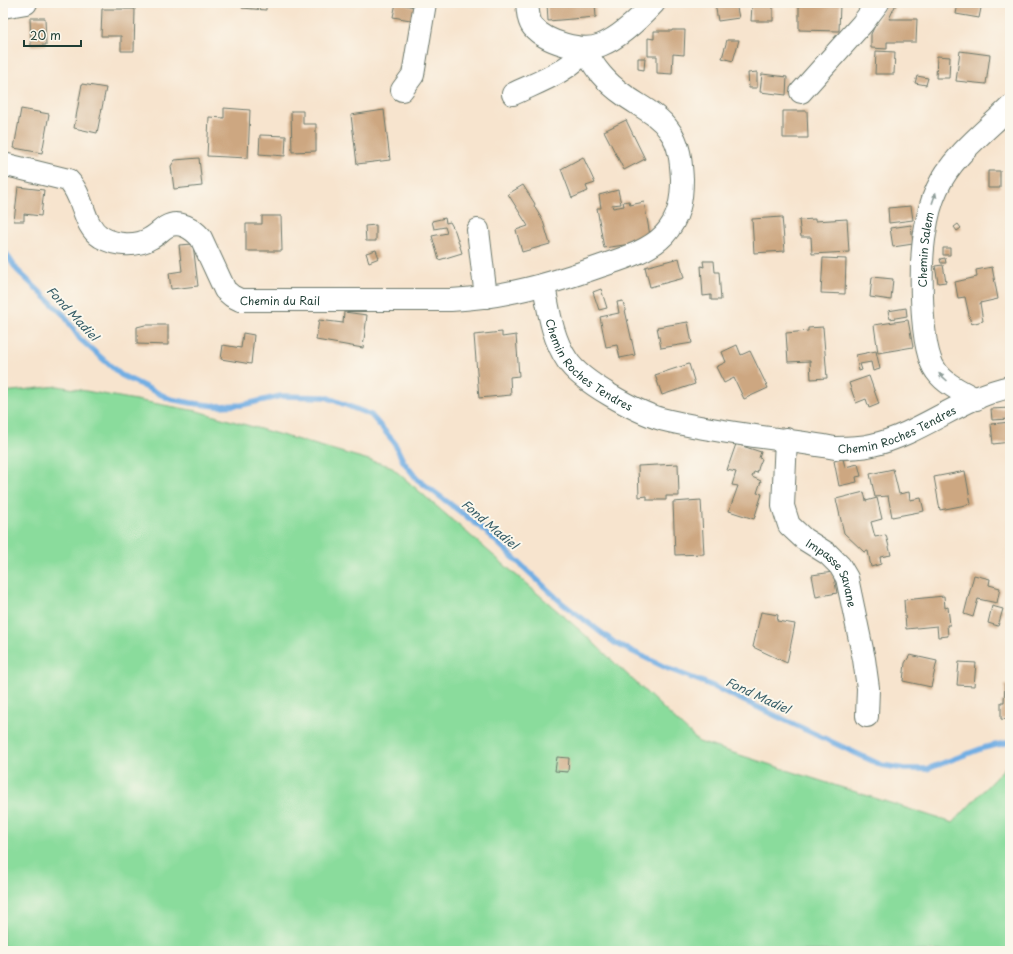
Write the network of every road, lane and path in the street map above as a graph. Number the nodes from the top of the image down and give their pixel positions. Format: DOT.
graph roads {
  1 [pos="26,3"];
  2 [pos="425,3"];
  3 [pos="527,3"];
  4 [pos="654,3"];
  5 [pos="878,3"];
  6 [pos="3,7"];
  7 [pos="586,49"];
  8 [pos="402,90"];
  9 [pos="801,92"];
  10 [pos="513,94"];
  11 [pos="1010,108"];
  12 [pos="3,164"];
  13 [pos="478,230"];
  14 [pos="544,286"];
  15 [pos="486,298"];
  16 [pos="1010,387"];
  17 [pos="976,399"];
  18 [pos="786,439"];
  19 [pos="867,716"];
  1 -- 6 [label="street"];
  2 -- 8 [label="street"];
  3 -- 7 [label="street"];
  4 -- 7 [label="street"];
  5 -- 9 [label="street"];
  7 -- 10 [label="street"];
  7 -- 14 [label="street"];
  17 -- 11 [label="street, Chemin Salem, one-way"];
  12 -- 15 [label="street, Chemin du Rail"];
  13 -- 15 [label="street"];
  14 -- 15 [label="street, Chemin du Rail"];
  14 -- 18 [label="street, Chemin Roches Tendres"];
  16 -- 17 [label="street, Chemin Roches Tendres"];
  17 -- 18 [label="street, Chemin Roches Tendres"];
  18 -- 19 [label="street, Impasse Savane"];
}
